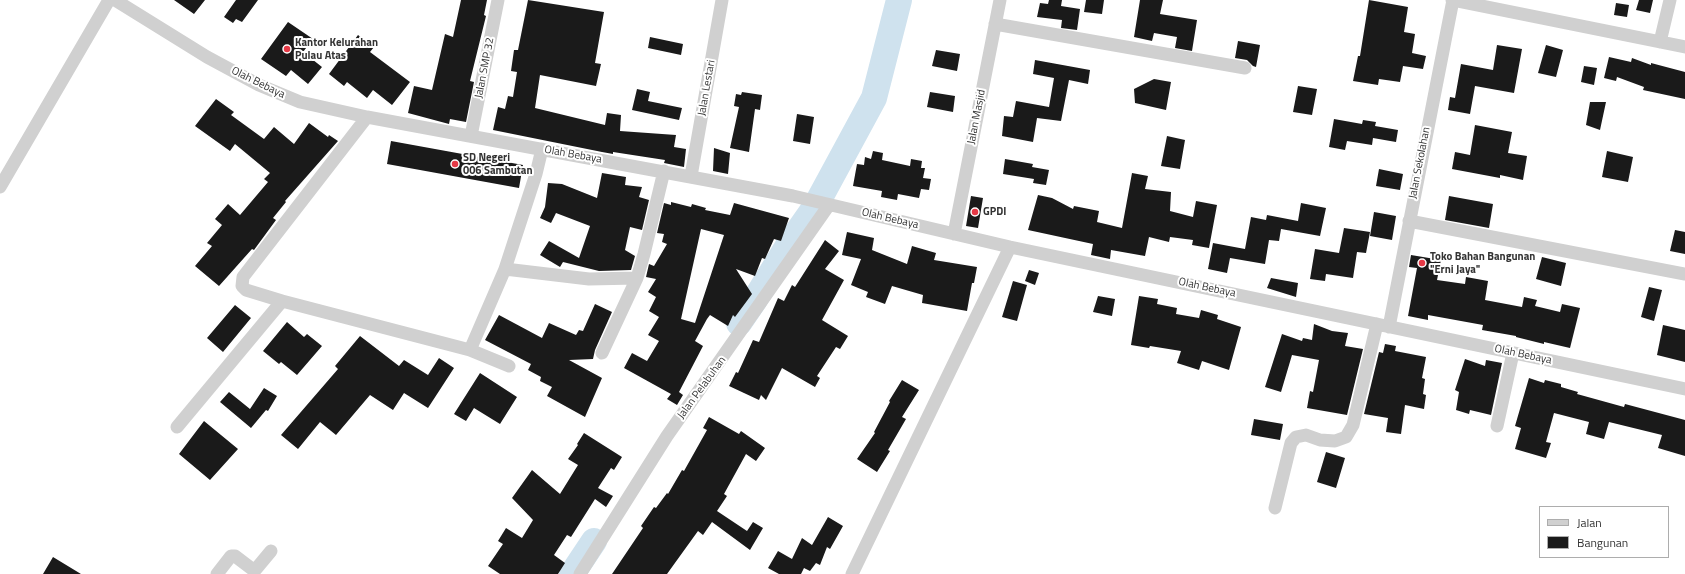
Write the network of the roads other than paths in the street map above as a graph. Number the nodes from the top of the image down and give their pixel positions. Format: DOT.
graph roads {
  1 [pos="109,0"];
  2 [pos="115,0"];
  3 [pos="498,0"];
  4 [pos="722,0"];
  5 [pos="1000,0"];
  6 [pos="1453,0"];
  7 [pos="1670,0"];
  8 [pos="995,24"];
  9 [pos="1660,42"];
  10 [pos="1685,47"];
  11 [pos="1245,68"];
  12 [pos="367,117"];
  13 [pos="471,136"];
  14 [pos="542,149"];
  15 [pos="664,171"];
  16 [pos="691,176"];
  17 [pos="0,187"];
  18 [pos="825,204"];
  19 [pos="1409,221"];
  20 [pos="954,234"];
  21 [pos="1010,247"];
  22 [pos="505,269"];
  23 [pos="1685,274"];
  24 [pos="637,278"];
  25 [pos="282,301"];
  26 [pos="1383,325"];
  27 [pos="470,350"];
  28 [pos="602,353"];
  29 [pos="1513,353"];
  30 [pos="509,366"];
  31 [pos="1685,390"];
  32 [pos="177,426"];
  33 [pos="1497,426"];
  34 [pos="1275,508"];
  35 [pos="271,551"];
  36 [pos="217,574"];
  37 [pos="580,574"];
  38 [pos="852,574"];
  1 -- 17 [label="street"];
  2 -- 12 [label="street, Olah Bebaya"];
  3 -- 13 [label="street, Jalan SMP 32"];
  4 -- 16 [label="street, Jalan Lestari"];
  5 -- 8 [label="street, Jalan Masjid"];
  6 -- 9 [label="street"];
  6 -- 19 [label="street, Jalan Sekolahan"];
  7 -- 9 [label="street"];
  8 -- 11 [label="street"];
  8 -- 20 [label="street, Jalan Masjid"];
  9 -- 10 [label="street"];
  12 -- 13 [label="street, Olah Bebaya"];
  12 -- 25 [label="street"];
  13 -- 14 [label="street, Olah Bebaya"];
  14 -- 15 [label="street, Olah Bebaya"];
  14 -- 22 [label="street"];
  15 -- 16 [label="street, Olah Bebaya"];
  15 -- 24 [label="street"];
  16 -- 18 [label="street, Olah Bebaya"];
  18 -- 20 [label="street, Olah Bebaya"];
  18 -- 37 [label="street, Jalan Pelabuhan"];
  19 -- 23 [label="street"];
  19 -- 26 [label="street, Jalan Sekolahan"];
  20 -- 21 [label="street, Olah Bebaya"];
  21 -- 26 [label="street, Olah Bebaya"];
  21 -- 38 [label="street"];
  22 -- 24 [label="street"];
  22 -- 27 [label="street"];
  24 -- 28 [label="street"];
  25 -- 27 [label="street"];
  25 -- 32 [label="street"];
  26 -- 29 [label="street, Olah Bebaya"];
  26 -- 34 [label="street, Jalan Sekolahan"];
  27 -- 30 [label="street"];
  29 -- 31 [label="street, Olah Bebaya"];
  29 -- 33 [label="street"];
  35 -- 36 [label="street"];
}
